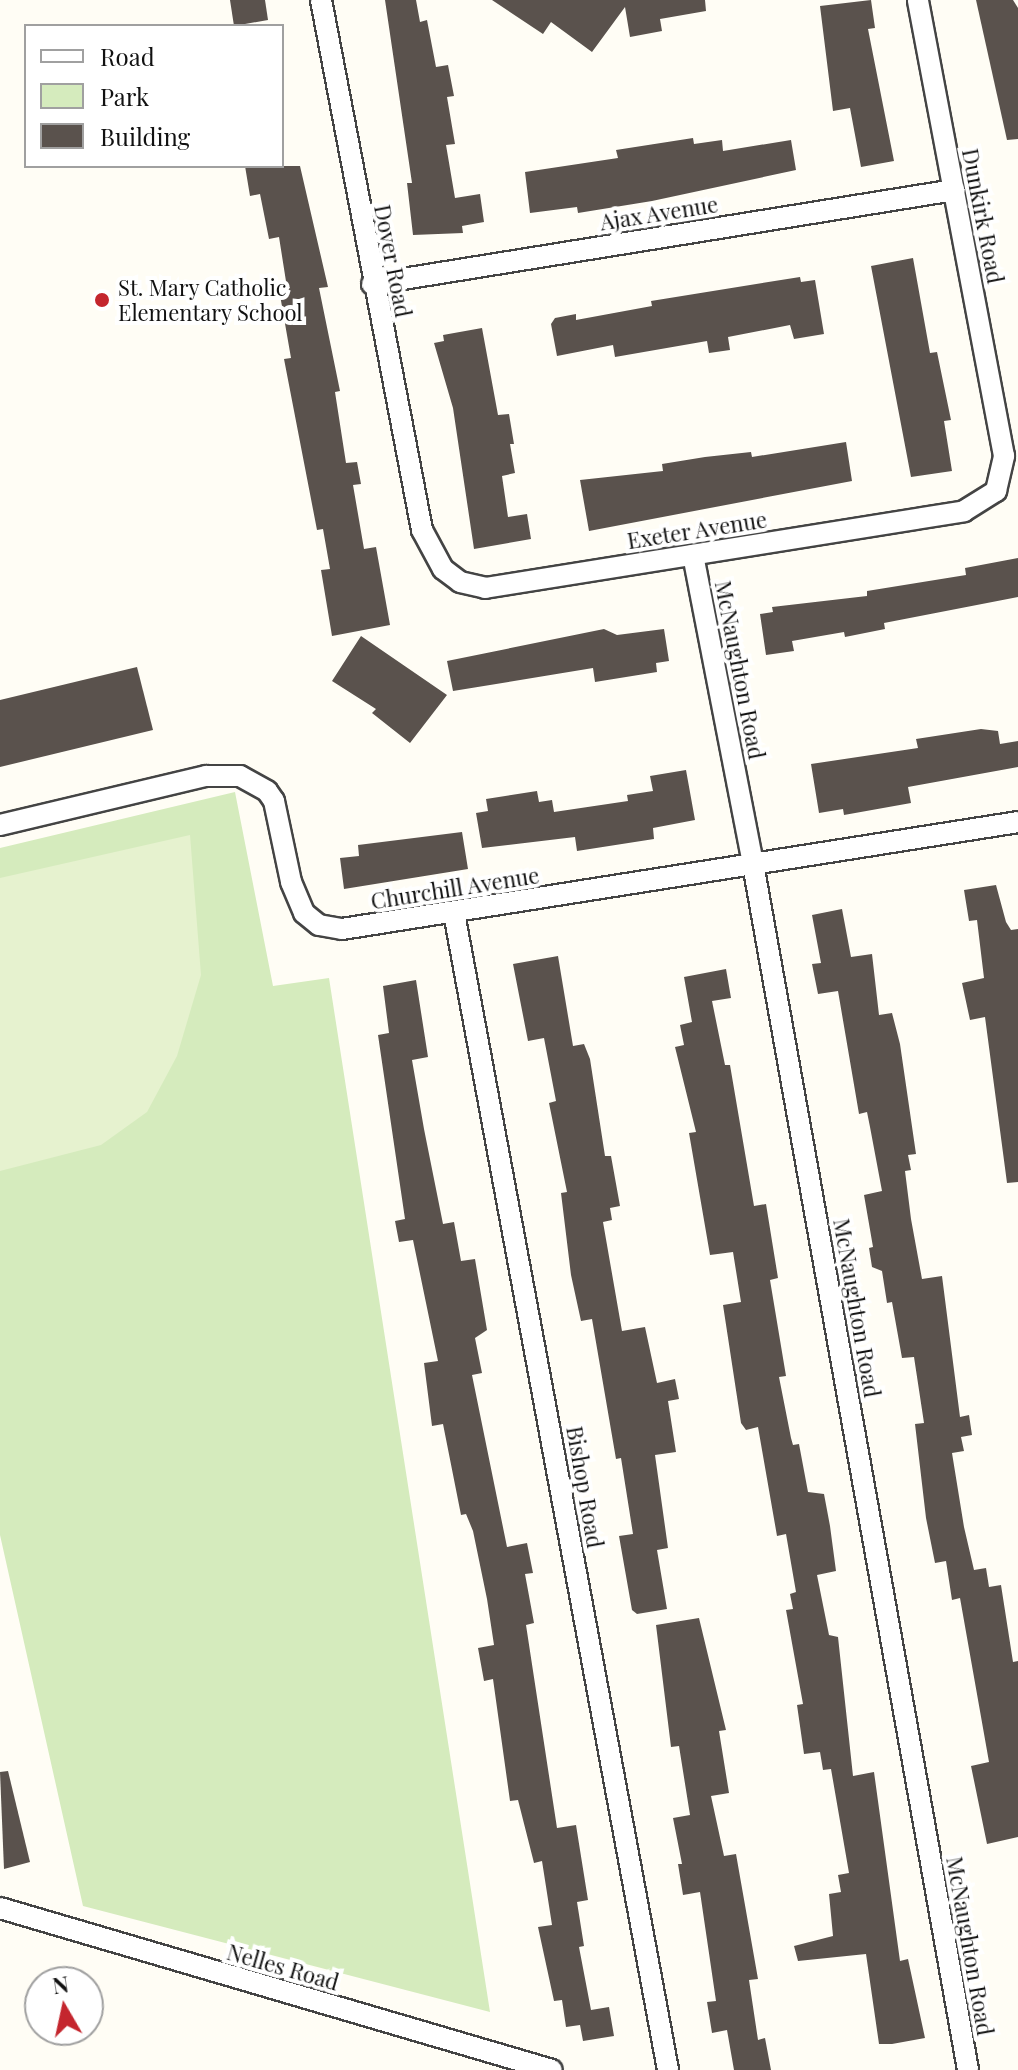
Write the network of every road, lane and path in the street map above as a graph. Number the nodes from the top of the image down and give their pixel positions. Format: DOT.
graph roads {
  1 [pos="321,0"];
  2 [pos="918,0"];
  3 [pos="954,190"];
  4 [pos="372,284"];
  5 [pos="999,487"];
  6 [pos="422,530"];
  7 [pos="693,555"];
  8 [pos="1018,822"];
  9 [pos="0,825"];
  10 [pos="753,864"];
  11 [pos="454,913"];
  12 [pos="0,1908"];
  13 [pos="552,2070"];
  14 [pos="668,2070"];
  15 [pos="968,2070"];
  1 -- 4 [label="street, Dover Road"];
  2 -- 3 [label="street, Dunkirk Road"];
  3 -- 4 [label="street, Ajax Avenue"];
  3 -- 5 [label="street, Dunkirk Road"];
  4 -- 6 [label="street, Dover Road"];
  5 -- 7 [label="street, Exeter Avenue"];
  6 -- 7 [label="street, Exeter Avenue"];
  7 -- 10 [label="street, McNaughton Road"];
  8 -- 10 [label="street, Churchill Avenue"];
  9 -- 11 [label="street, Churchill Avenue"];
  10 -- 11 [label="street, Churchill Avenue"];
  10 -- 15 [label="street, McNaughton Road"];
  11 -- 14 [label="street, Bishop Road"];
  12 -- 13 [label="street, Nelles Road"];
}
